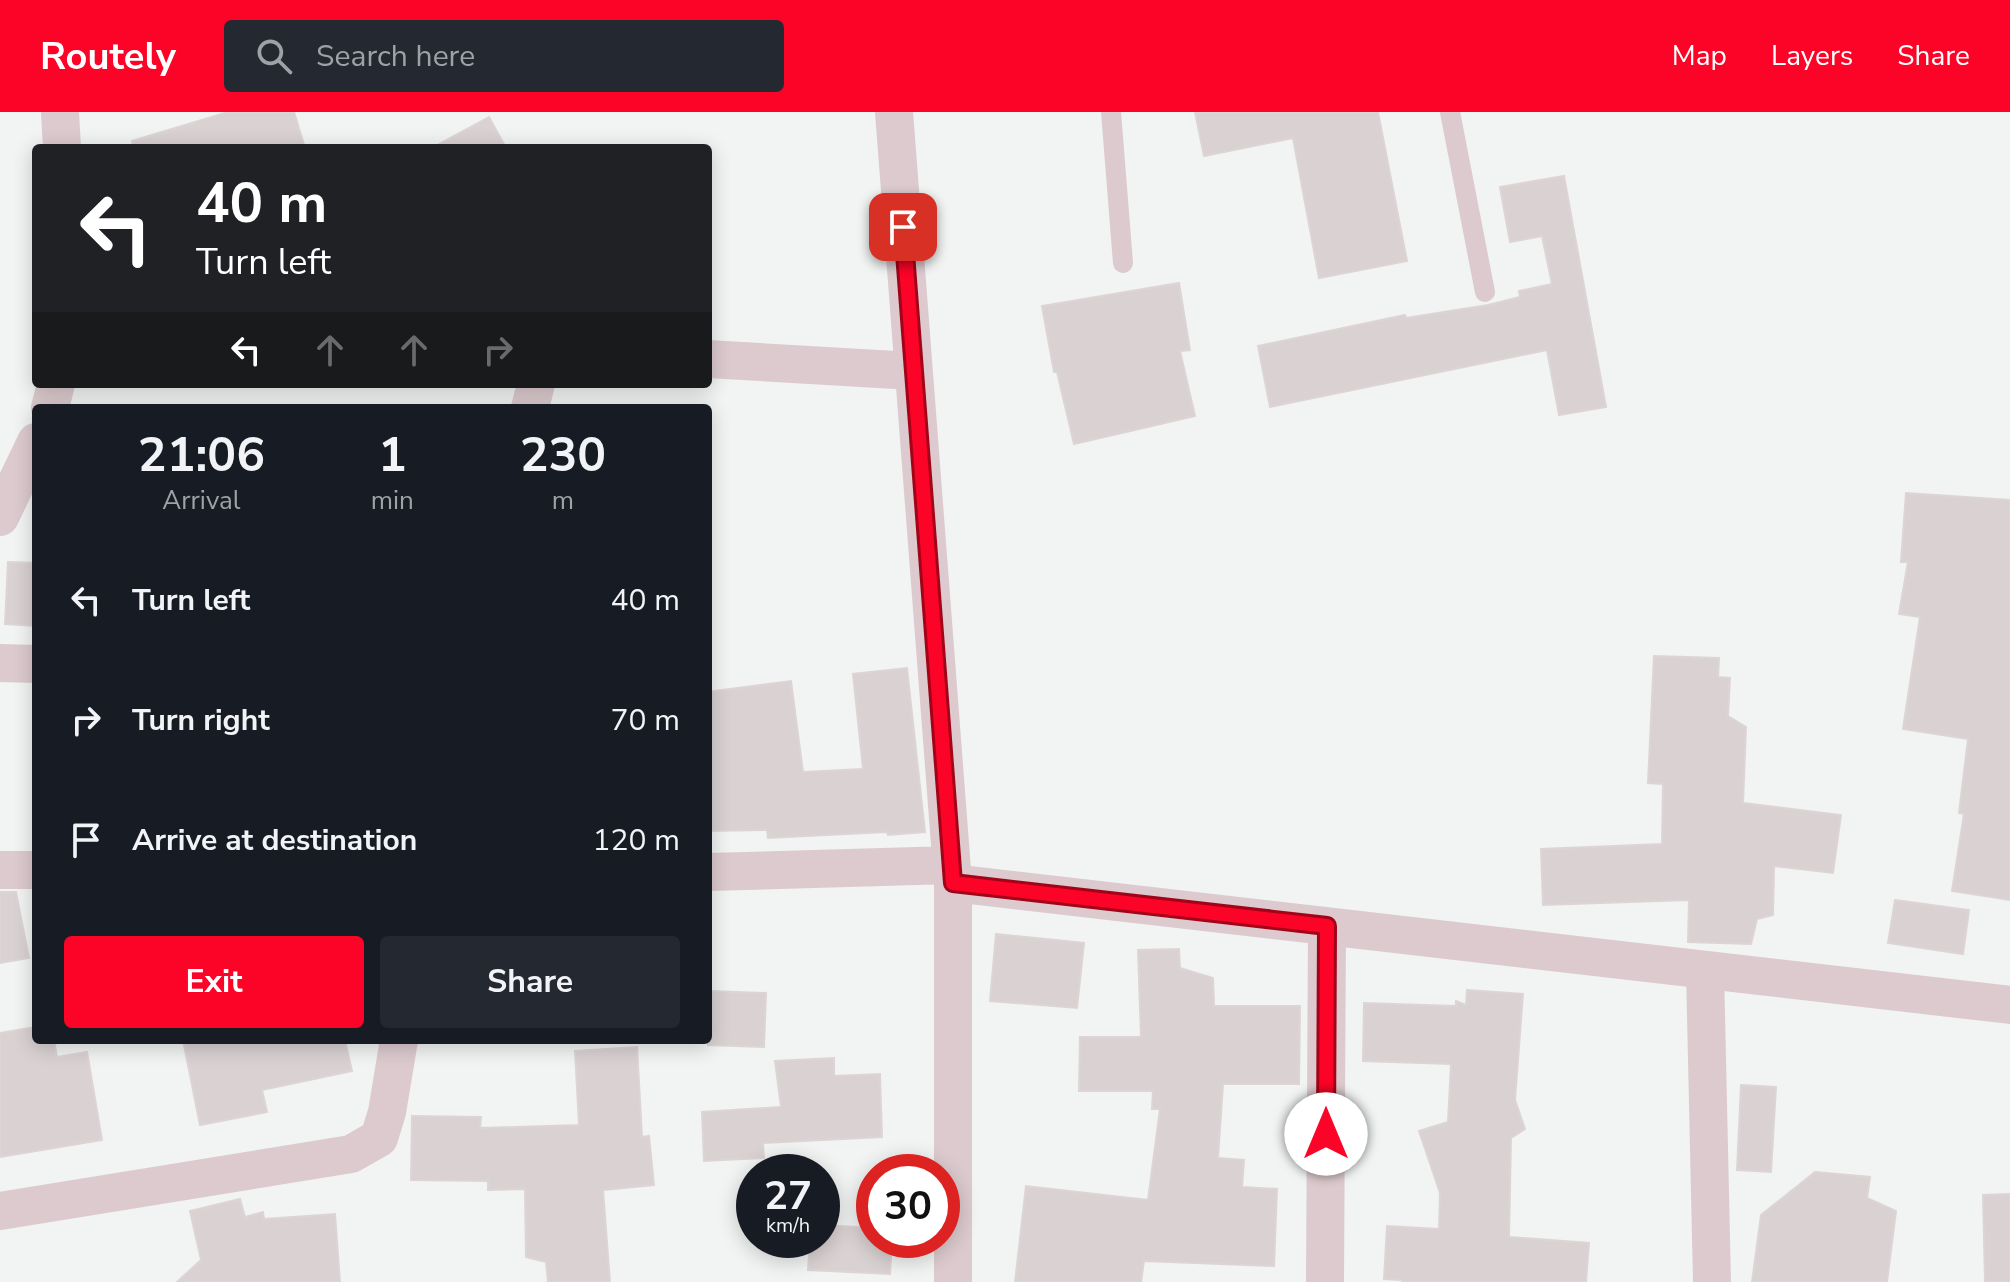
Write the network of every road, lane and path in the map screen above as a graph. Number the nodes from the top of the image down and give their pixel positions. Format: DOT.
graph roads {
  1 [pos="60,112"];
  2 [pos="894,112"];
  3 [pos="1111,112"];
  4 [pos="1450,112"];
  5 [pos="62,144"];
  6 [pos="1123,263"];
  7 [pos="1485,292"];
  8 [pos="712,359"];
  9 [pos="913,371"];
  10 [pos="32,450"];
  11 [pos="0,517"];
  12 [pos="0,663"];
  13 [pos="32,664"];
  14 [pos="0,870"];
  15 [pos="32,870"];
  16 [pos="712,872"];
  17 [pos="952,874"];
  18 [pos="1327,926"];
  19 [pos="1705,970"];
  20 [pos="2010,1005"];
  21 [pos="398,1044"];
  22 [pos="0,1211"];
  23 [pos="953,1282"];
  24 [pos="1325,1282"];
  25 [pos="1712,1282"];
  1 -- 5 [label="street"];
  2 -- 9 [label="street"];
  3 -- 6 [label="lane"];
  4 -- 7 [label="lane"];
  8 -- 9 [label="street"];
  9 -- 17 [label="street"];
  10 -- 11 [label="street"];
  12 -- 13 [label="street"];
  14 -- 15 [label="street"];
  16 -- 17 [label="street"];
  17 -- 18 [label="street"];
  17 -- 23 [label="street"];
  18 -- 19 [label="street"];
  18 -- 24 [label="street"];
  19 -- 20 [label="street"];
  19 -- 25 [label="street"];
  21 -- 22 [label="street"];
}
